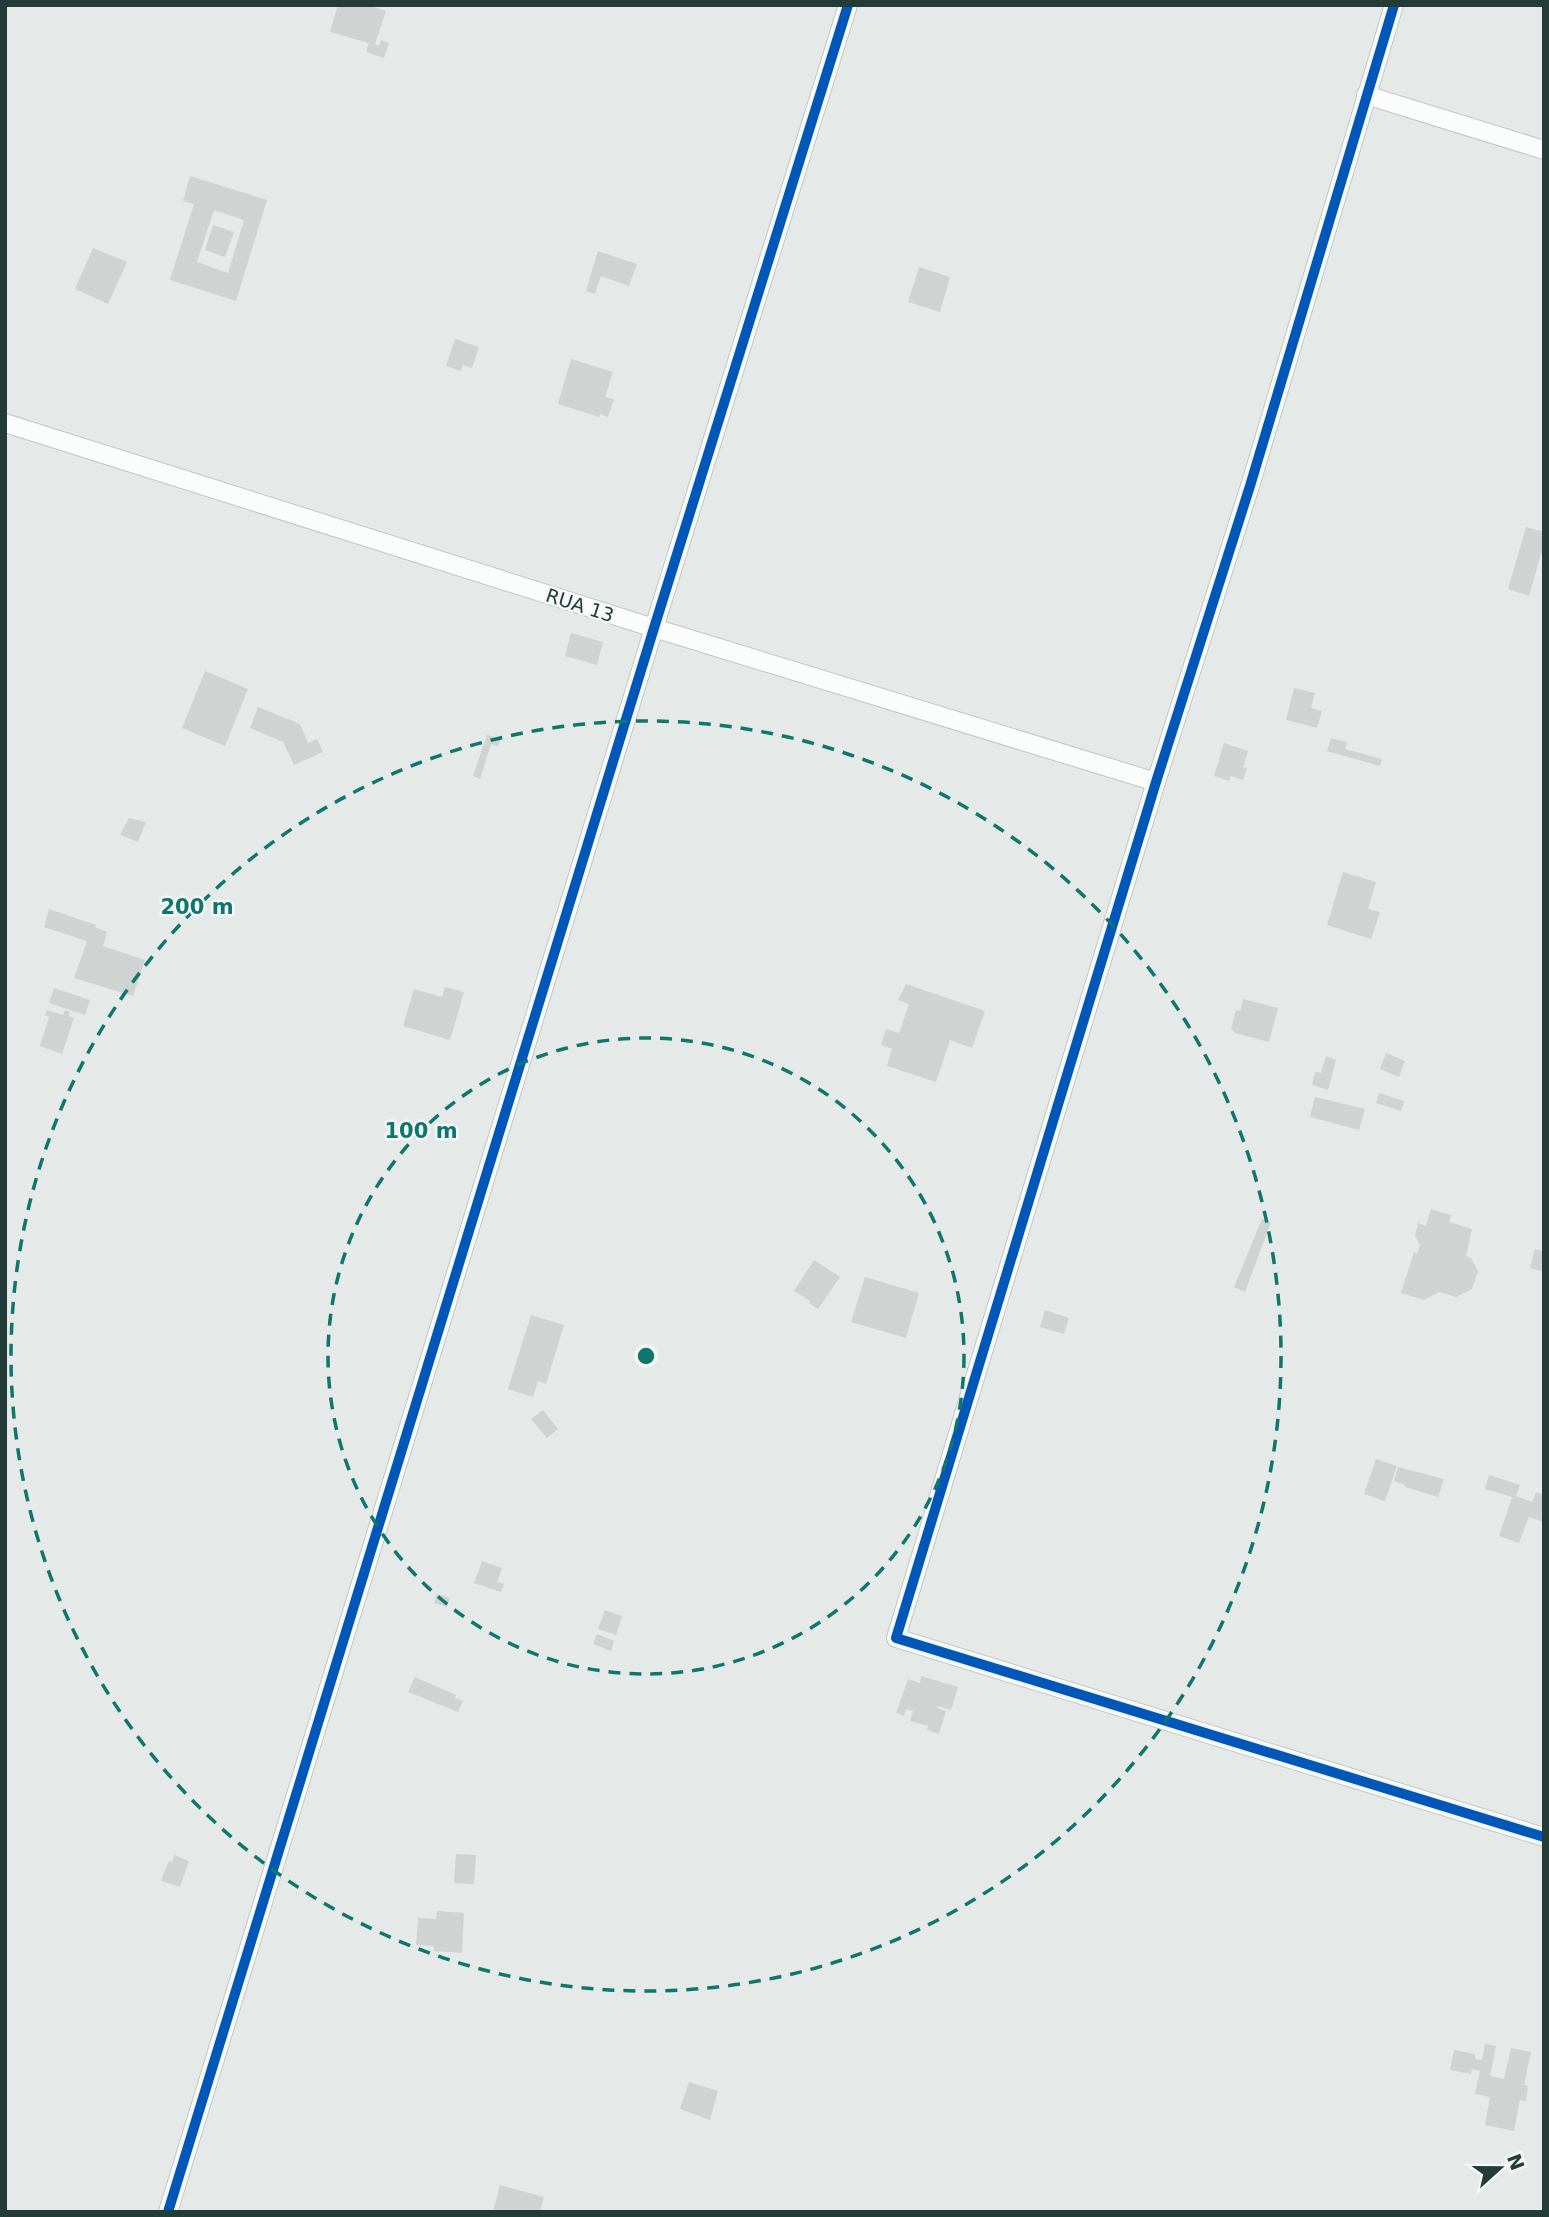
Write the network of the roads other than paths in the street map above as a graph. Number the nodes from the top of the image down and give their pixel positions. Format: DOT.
graph roads {
  1 [pos="848,5"];
  2 [pos="1394,5"];
  3 [pos="1366,94"];
  4 [pos="1544,150"];
  5 [pos="5,423"];
  6 [pos="654,628"];
  7 [pos="1156,782"];
  8 [pos="1544,1836"];
  9 [pos="168,2212"];
  1 -- 6 [label="street"];
  2 -- 3 [label="street"];
  3 -- 4 [label="street"];
  3 -- 7 [label="street"];
  5 -- 6 [label="street, RUA 13"];
  6 -- 7 [label="street, RUA 13"];
  6 -- 9 [label="street"];
  7 -- 8 [label="street"];
}
